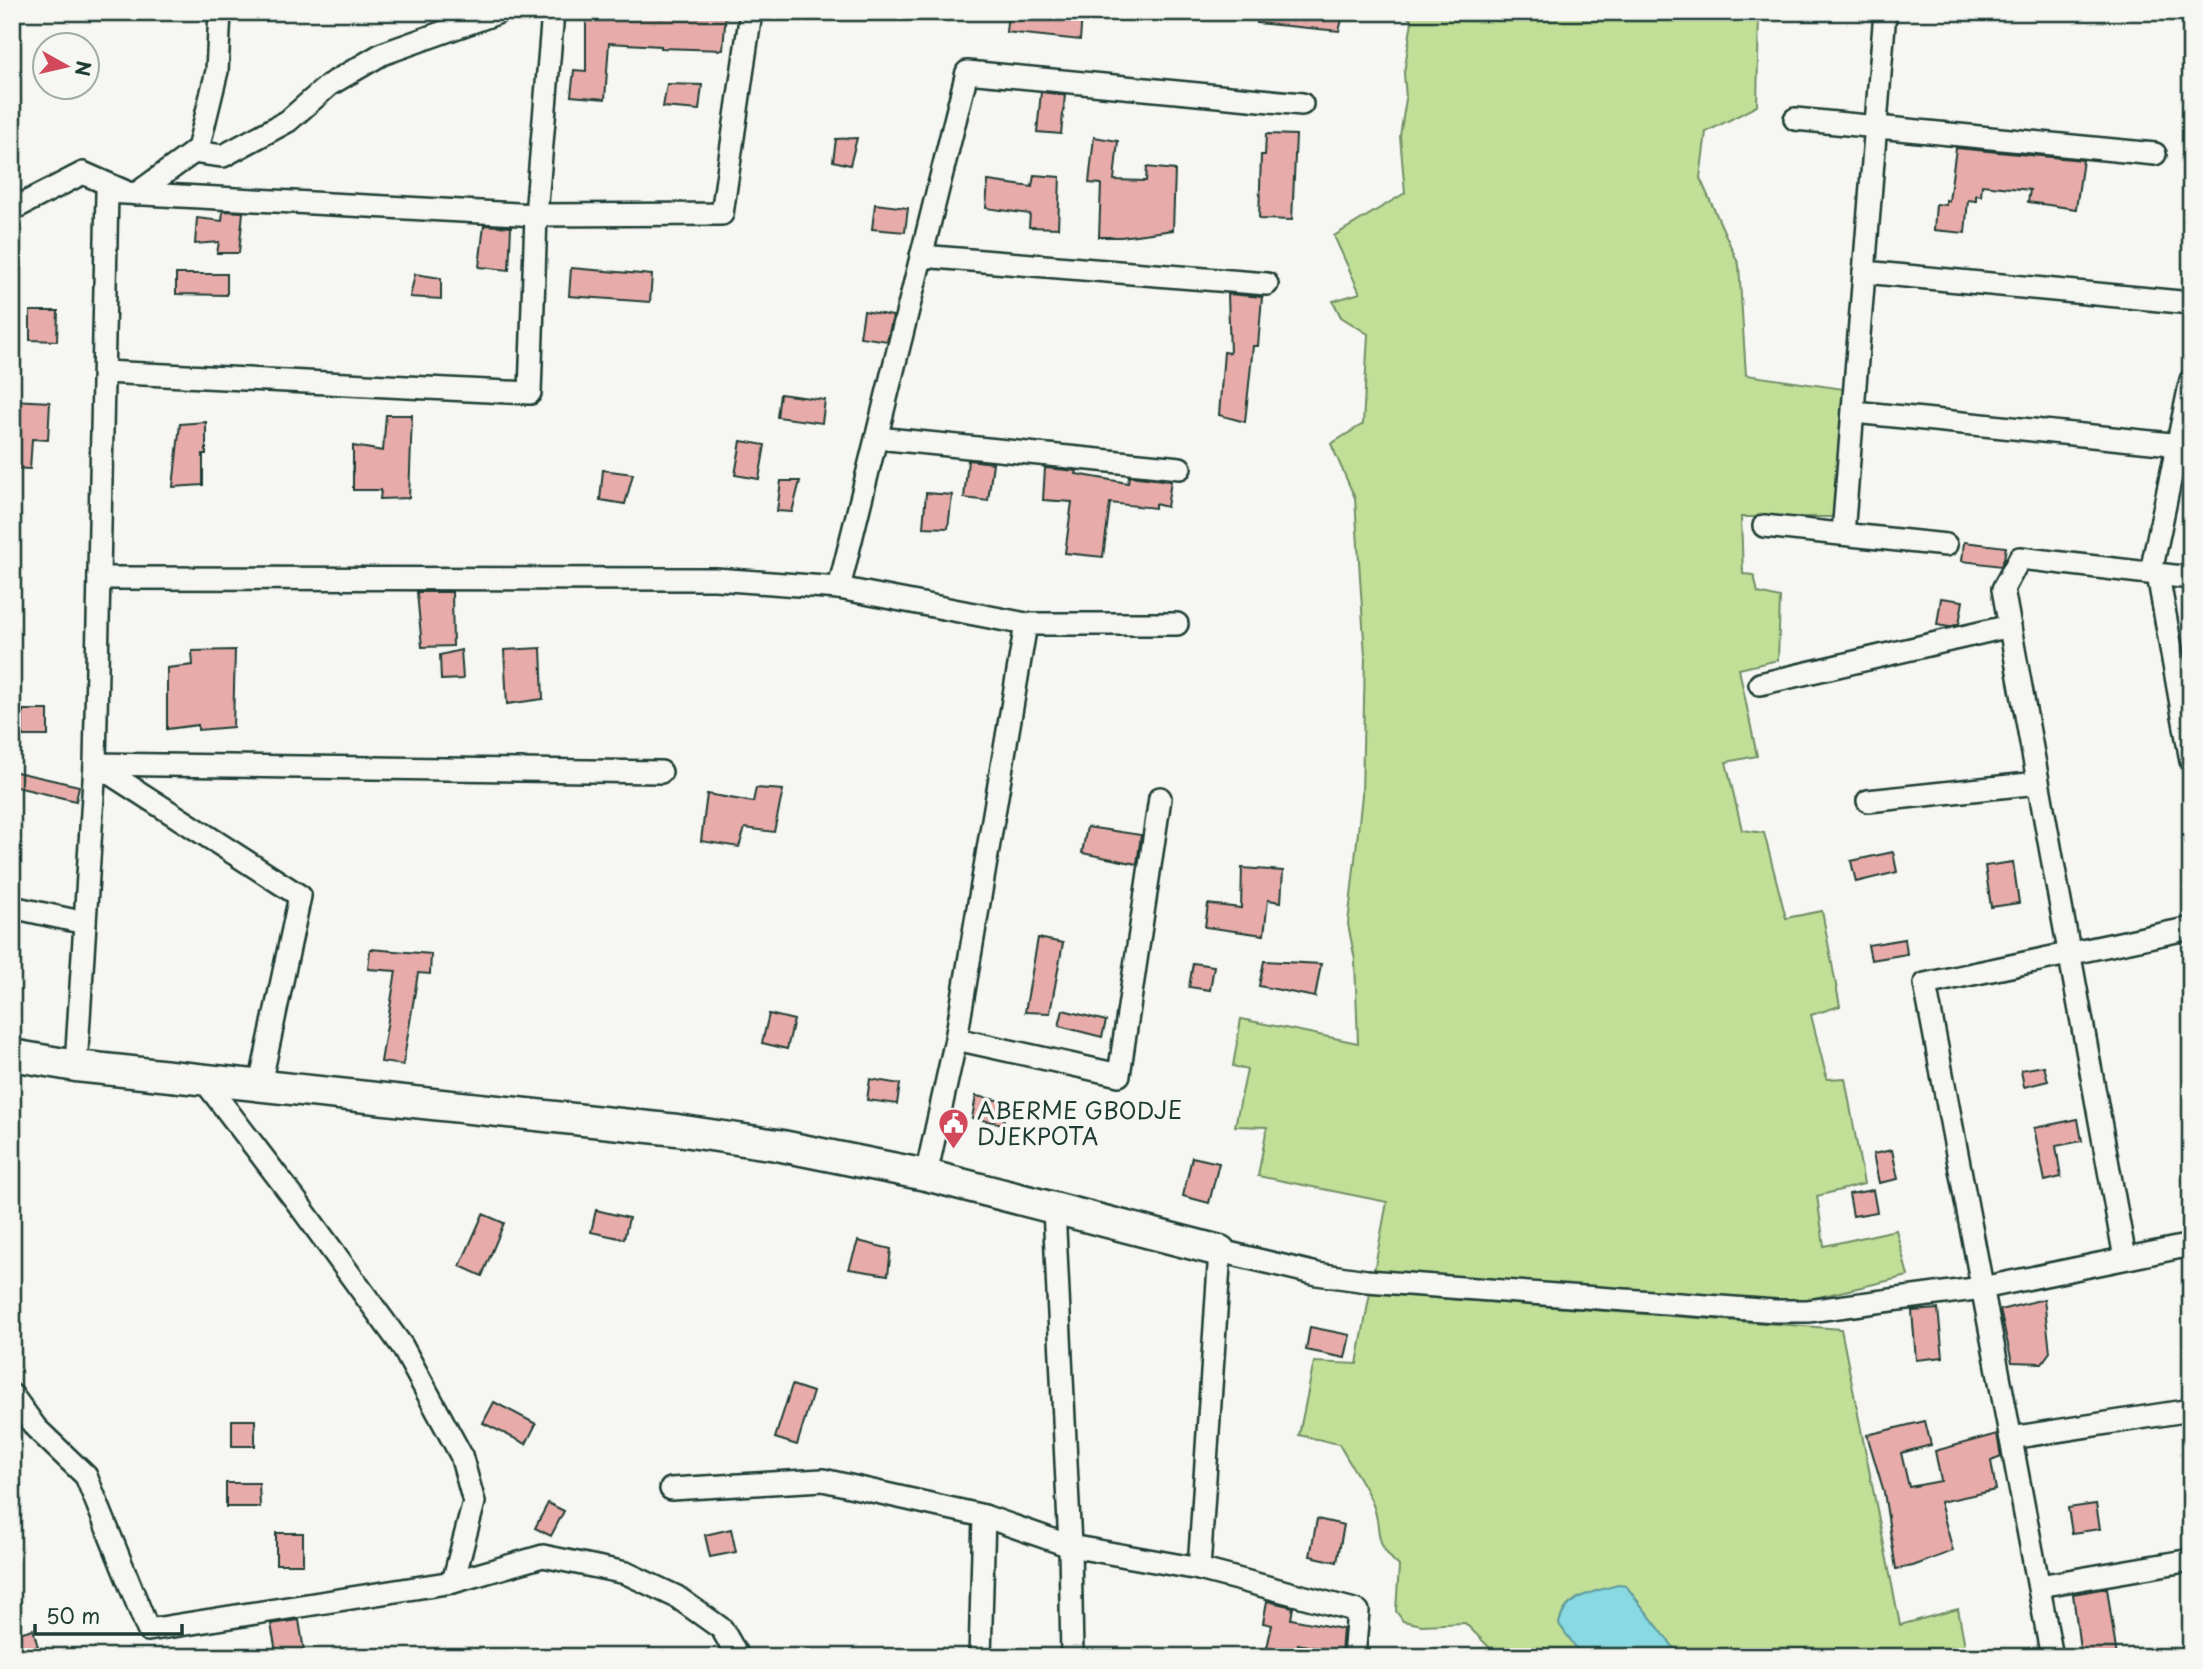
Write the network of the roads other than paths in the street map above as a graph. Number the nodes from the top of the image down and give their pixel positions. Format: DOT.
graph roads {
  1 [pos="220,12"];
  2 [pos="553,12"];
  3 [pos="751,12"];
  4 [pos="1885,12"];
  5 [pos="498,13"];
  6 [pos="1302,104"];
  7 [pos="1794,119"];
  8 [pos="1876,125"];
  9 [pos="193,152"];
  10 [pos="2155,154"];
  11 [pos="132,193"];
  12 [pos="19,206"];
  13 [pos="536,215"];
  14 [pos="921,256"];
  15 [pos="1864,272"];
  16 [pos="1267,285"];
  17 [pos="2191,303"];
  18 [pos="104,372"];
  19 [pos="2191,380"];
  20 [pos="1854,412"];
  21 [pos="877,438"];
  22 [pos="2184,446"];
  23 [pos="1180,468"];
  24 [pos="1764,526"];
  25 [pos="1843,534"];
  26 [pos="1946,545"];
  27 [pos="2155,573"];
  28 [pos="99,578"];
  29 [pos="2191,578"];
  30 [pos="839,588"];
  31 [pos="1026,624"];
  32 [pos="1177,624"];
  33 [pos="2010,626"];
  34 [pos="1760,684"];
  35 [pos="2190,753"];
  36 [pos="95,764"];
  37 [pos="661,772"];
  38 [pos="2038,783"];
  39 [pos="1160,797"];
  40 [pos="1868,801"];
  41 [pos="12,906"];
  42 [pos="85,923"];
  43 [pos="2191,929"];
  44 [pos="2070,954"];
  45 [pos="956,1039"];
  46 [pos="12,1055"];
  47 [pos="76,1066"];
  48 [pos="203,1079"];
  49 [pos="260,1084"];
  50 [pos="926,1175"];
  51 [pos="1054,1209"];
  52 [pos="2191,1245"];
  53 [pos="1220,1251"];
  54 [pos="2125,1258"];
  55 [pos="1982,1288"];
  56 [pos="12,1395"];
  57 [pos="2191,1410"];
  58 [pos="12,1411"];
  59 [pos="36,1428"];
  60 [pos="2011,1438"];
  61 [pos="671,1489"];
  62 [pos="984,1516"];
  63 [pos="1070,1546"];
  64 [pos="2191,1560"];
  65 [pos="1199,1569"];
  66 [pos="453,1582"];
  67 [pos="2039,1586"];
  68 [pos="738,1657"];
  69 [pos="980,1657"];
  70 [pos="1072,1657"];
  71 [pos="1354,1657"];
  72 [pos="2052,1657"];
  1 -- 9 [label="street"];
  2 -- 13 [label="street"];
  3 -- 13 [label="street"];
  4 -- 8 [label="street"];
  5 -- 9 [label="street"];
  6 -- 14 [label="street"];
  7 -- 8 [label="street"];
  8 -- 10 [label="street"];
  8 -- 15 [label="street"];
  9 -- 11 [label="street"];
  11 -- 12 [label="street"];
  11 -- 13 [label="street"];
  11 -- 18 [label="street"];
  13 -- 18 [label="street"];
  14 -- 16 [label="street"];
  14 -- 21 [label="street"];
  15 -- 17 [label="street"];
  15 -- 20 [label="street"];
  18 -- 28 [label="street"];
  19 -- 22 [label="street"];
  20 -- 22 [label="street"];
  20 -- 25 [label="street"];
  21 -- 23 [label="street"];
  21 -- 30 [label="street"];
  22 -- 27 [label="street"];
  24 -- 25 [label="street"];
  25 -- 26 [label="street"];
  27 -- 29 [label="street"];
  27 -- 33 [label="street"];
  27 -- 35 [label="street"];
  28 -- 30 [label="street"];
  28 -- 36 [label="street"];
  30 -- 31 [label="street"];
  31 -- 32 [label="street"];
  31 -- 45 [label="street"];
  33 -- 34 [label="street"];
  33 -- 38 [label="street"];
  36 -- 37 [label="street"];
  36 -- 42 [label="street"];
  36 -- 49 [label="street"];
  38 -- 40 [label="street"];
  38 -- 44 [label="street"];
  39 -- 45 [label="street"];
  41 -- 42 [label="street"];
  42 -- 47 [label="street"];
  43 -- 44 [label="street"];
  44 -- 54 [label="street"];
  44 -- 55 [label="street"];
  45 -- 50 [label="street"];
  46 -- 47 [label="street"];
  47 -- 48 [label="street"];
  48 -- 49 [label="street"];
  48 -- 66 [label="street"];
  49 -- 50 [label="street"];
  50 -- 51 [label="street"];
  51 -- 53 [label="street"];
  51 -- 63 [label="street"];
  52 -- 54 [label="street"];
  53 -- 55 [label="street"];
  53 -- 65 [label="street"];
  54 -- 55 [label="street"];
  55 -- 60 [label="street"];
  56 -- 59 [label="street"];
  57 -- 60 [label="street"];
  58 -- 59 [label="street"];
  59 -- 66 [label="street"];
  60 -- 67 [label="street"];
  61 -- 62 [label="street"];
  62 -- 63 [label="street"];
  62 -- 69 [label="street"];
  63 -- 65 [label="street"];
  63 -- 70 [label="street"];
  64 -- 67 [label="street"];
  65 -- 71 [label="street"];
  66 -- 68 [label="street"];
  67 -- 72 [label="street"];
}
